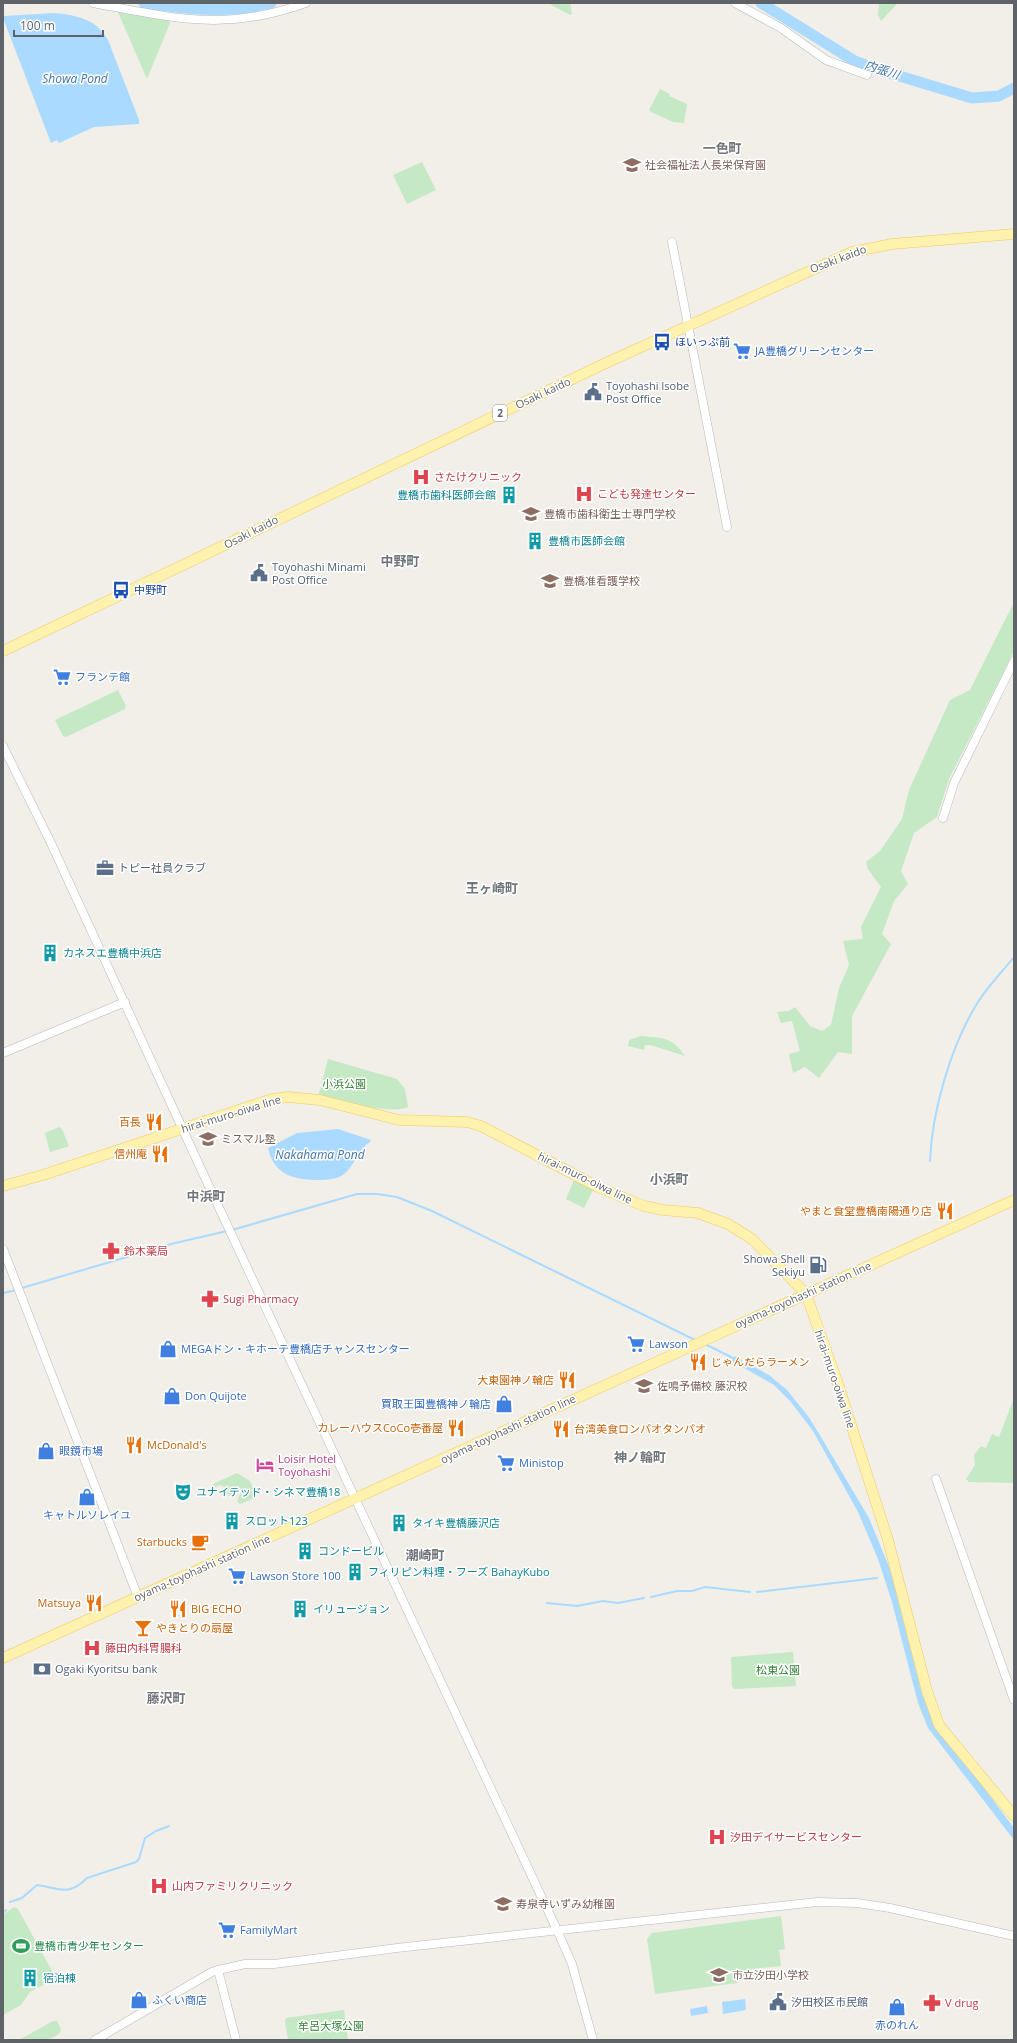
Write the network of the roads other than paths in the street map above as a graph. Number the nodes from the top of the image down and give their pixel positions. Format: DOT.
graph roads {
  1 [pos="93,3"];
  2 [pos="306,3"];
  3 [pos="735,3"];
  4 [pos="867,75"];
  5 [pos="1014,234"];
  6 [pos="672,242"];
  7 [pos="687,325"];
  8 [pos="726,527"];
  9 [pos="3,651"];
  10 [pos="1014,661"];
  11 [pos="3,746"];
  12 [pos="943,818"];
  13 [pos="125,1002"];
  14 [pos="3,1052"];
  15 [pos="182,1129"];
  16 [pos="3,1186"];
  17 [pos="1014,1200"];
  18 [pos="3,1248"];
  19 [pos="806,1294"];
  20 [pos="936,1479"];
  21 [pos="355,1498"];
  22 [pos="138,1597"];
  23 [pos="3,1658"];
  24 [pos="1014,1700"];
  25 [pos="1014,1816"];
  26 [pos="557,1930"];
  27 [pos="1014,1936"];
  28 [pos="218,1970"];
  29 [pos="95,2040"];
  30 [pos="236,2040"];
  31 [pos="593,2040"];
  1 -- 2 [label="street"];
  3 -- 4 [label="street"];
  5 -- 7 [label="main road, Osaki kaido / 2"];
  6 -- 7 [label="street"];
  7 -- 8 [label="street"];
  7 -- 9 [label="main road, Osaki kaido / 2"];
  10 -- 12 [label="street"];
  11 -- 13 [label="street"];
  13 -- 14 [label="street"];
  13 -- 15 [label="street"];
  15 -- 16 [label="main road, hirai-muro-oiwa line"];
  15 -- 19 [label="main road, hirai-muro-oiwa line"];
  15 -- 21 [label="street"];
  17 -- 19 [label="main road, oyama-toyohashi station line"];
  18 -- 22 [label="street"];
  19 -- 21 [label="main road, oyama-toyohashi station line"];
  19 -- 25 [label="main road, hirai-muro-oiwa line"];
  20 -- 24 [label="street"];
  21 -- 22 [label="main road, oyama-toyohashi station line"];
  21 -- 26 [label="street"];
  22 -- 23 [label="main road, oyama-toyohashi station line"];
  26 -- 27 [label="street"];
  26 -- 28 [label="street"];
  26 -- 31 [label="street"];
  28 -- 29 [label="street"];
  28 -- 30 [label="street"];
}
